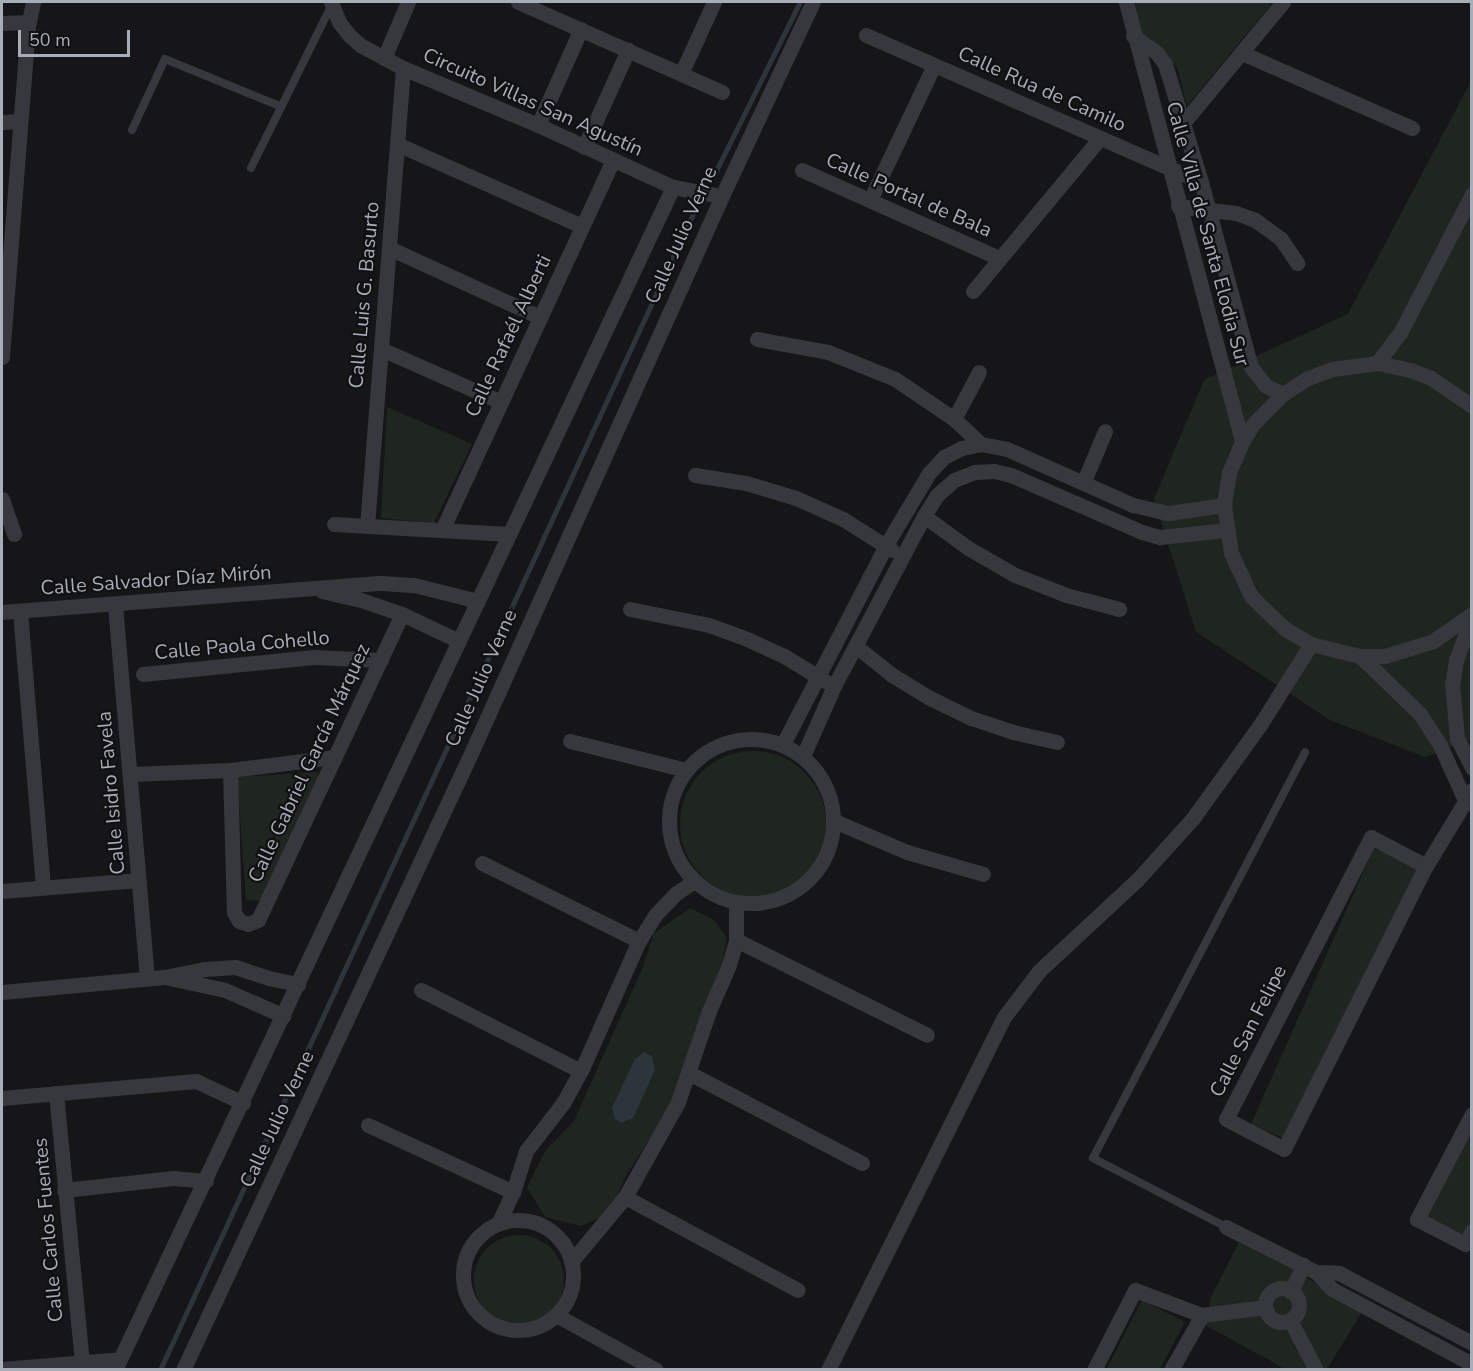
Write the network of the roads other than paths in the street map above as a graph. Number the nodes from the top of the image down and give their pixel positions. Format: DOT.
graph roads {
  1 [pos="33,2"];
  2 [pos="408,2"];
  3 [pos="714,2"];
  4 [pos="813,2"];
  5 [pos="1126,2"];
  6 [pos="1283,2"];
  7 [pos="331,3"];
  8 [pos="529,4"];
  9 [pos="29,22"];
  10 [pos="2,23"];
  11 [pos="581,29"];
  12 [pos="866,35"];
  13 [pos="1133,36"];
  14 [pos="628,50"];
  15 [pos="1242,52"];
  16 [pos="384,58"];
  17 [pos="934,65"];
  18 [pos="403,68"];
  19 [pos="681,74"];
  20 [pos="722,92"];
  21 [pos="282,107"];
  22 [pos="20,121"];
  23 [pos="1184,122"];
  24 [pos="2,123"];
  25 [pos="538,125"];
  26 [pos="1412,128"];
  27 [pos="132,130"];
  28 [pos="1100,138"];
  29 [pos="397,144"];
  30 [pos="584,147"];
  31 [pos="613,160"];
  32 [pos="251,168"];
  33 [pos="1169,168"];
  34 [pos="802,170"];
  35 [pos="1202,182"];
  36 [pos="673,188"];
  37 [pos="1472,194"];
  38 [pos="722,196"];
  39 [pos="870,200"];
  40 [pos="1178,206"];
  41 [pos="1209,210"];
  42 [pos="7,218"];
  43 [pos="582,226"];
  44 [pos="389,248"];
  45 [pos="999,258"];
  46 [pos="1297,263"];
  47 [pos="973,291"];
  48 [pos="3,314"];
  49 [pos="540,316"];
  50 [pos="757,339"];
  51 [pos="381,349"];
  52 [pos="2,357"];
  53 [pos="1377,363"];
  54 [pos="979,372"];
  55 [pos="1282,394"];
  56 [pos="501,402"];
  57 [pos="1472,406"];
  58 [pos="954,419"];
  59 [pos="1105,431"];
  60 [pos="1242,442"];
  61 [pos="981,444"];
  62 [pos="695,475"];
  63 [pos="1084,481"];
  64 [pos="2,503"];
  65 [pos="1224,505"];
  66 [pos="924,516"];
  67 [pos="334,524"];
  68 [pos="367,526"];
  69 [pos="442,530"];
  70 [pos="1225,530"];
  71 [pos="14,534"];
  72 [pos="509,534"];
  73 [pos="885,545"];
  74 [pos="903,557"];
  75 [pos="313,589"];
  76 [pos="478,601"];
  77 [pos="115,605"];
  78 [pos="630,609"];
  79 [pos="1119,609"];
  80 [pos="2,612"];
  81 [pos="21,612"];
  82 [pos="402,614"];
  83 [pos="1472,616"];
  84 [pos="459,640"];
  85 [pos="1311,644"];
  86 [pos="857,647"];
  87 [pos="1360,656"];
  88 [pos="381,660"];
  89 [pos="143,674"];
  90 [pos="817,676"];
  91 [pos="834,686"];
  92 [pos="1457,738"];
  93 [pos="570,741"];
  94 [pos="1057,742"];
  95 [pos="783,744"];
  96 [pos="1440,745"];
  97 [pos="1305,752"];
  98 [pos="803,756"];
  99 [pos="335,757"];
  100 [pos="1472,768"];
  101 [pos="230,770"];
  102 [pos="686,770"];
  103 [pos="131,774"];
  104 [pos="1469,797"];
  105 [pos="834,821"];
  106 [pos="482,863"];
  107 [pos="1426,866"];
  108 [pos="984,874"];
  109 [pos="139,880"];
  110 [pos="694,881"];
  111 [pos="43,887"];
  112 [pos="2,891"];
  113 [pos="736,903"];
  114 [pos="736,940"];
  115 [pos="639,941"];
  116 [pos="164,977"];
  117 [pos="147,978"];
  118 [pos="298,984"];
  119 [pos="421,990"];
  120 [pos="2,992"];
  121 [pos="284,1016"];
  122 [pos="927,1035"];
  123 [pos="581,1071"];
  124 [pos="689,1073"];
  125 [pos="57,1093"];
  126 [pos="2,1098"];
  127 [pos="243,1103"];
  128 [pos="1472,1114"];
  129 [pos="368,1125"];
  130 [pos="862,1163"];
  131 [pos="206,1181"];
  132 [pos="64,1190"];
  133 [pos="513,1192"];
  134 [pos="625,1197"];
  135 [pos="498,1224"];
  136 [pos="1226,1227"];
  137 [pos="1472,1231"];
  138 [pos="572,1262"];
  139 [pos="1309,1268"];
  140 [pos="798,1290"];
  141 [pos="1291,1292"];
  142 [pos="1265,1307"];
  143 [pos="556,1315"];
  144 [pos="1202,1315"];
  145 [pos="1290,1320"];
  146 [pos="1472,1343"];
  147 [pos="82,1363"];
  148 [pos="118,1364"];
  149 [pos="1472,1364"];
  150 [pos="2,1369"];
  151 [pos="183,1370"];
  152 [pos="656,1370"];
  153 [pos="828,1370"];
  154 [pos="1094,1370"];
  155 [pos="1171,1370"];
  156 [pos="1316,1370"];
  1 -- 9 [label="street"];
  2 -- 16 [label="street"];
  3 -- 19 [label="street"];
  4 -- 38 [label="street, Calle Julio Verne"];
  5 -- 13 [label="street, Calle Villa de Santa Elodia Sur"];
  6 -- 15 [label="street"];
  7 -- 16 [label="street, Circuito Villas San Agustín"];
  7 -- 21 [label="lane"];
  8 -- 11 [label="street"];
  9 -- 10 [label="street"];
  9 -- 22 [label="street"];
  11 -- 14 [label="street"];
  11 -- 25 [label="street"];
  12 -- 17 [label="street, Calle Rua de Camilo"];
  13 -- 23 [label="street, Calle Villa de Santa Elodia Sur"];
  13 -- 33 [label="street, Calle Villa de Santa Elodia Sur"];
  14 -- 19 [label="street"];
  14 -- 30 [label="street"];
  15 -- 23 [label="street"];
  15 -- 26 [label="street"];
  16 -- 18 [label="street, Circuito Villas San Agustín"];
  17 -- 28 [label="street, Calle Rua de Camilo"];
  17 -- 39 [label="street"];
  18 -- 25 [label="street, Circuito Villas San Agustín"];
  18 -- 29 [label="street, Calle Luis G. Basurto"];
  19 -- 20 [label="street"];
  21 -- 27 [label="lane"];
  21 -- 32 [label="lane"];
  22 -- 24 [label="street"];
  22 -- 42 [label="street"];
  23 -- 35 [label="street, Calle Villa de Santa Elodia Sur"];
  25 -- 30 [label="street, Circuito Villas San Agustín"];
  28 -- 33 [label="street, Calle Rua de Camilo"];
  28 -- 45 [label="street"];
  29 -- 43 [label="street"];
  29 -- 44 [label="street, Calle Luis G. Basurto"];
  30 -- 31 [label="street, Circuito Villas San Agustín"];
  31 -- 36 [label="street, Circuito Villas San Agustín"];
  31 -- 43 [label="street, Calle Rafaél Alberti"];
  33 -- 35 [label="street, Calle Rua de Camilo"];
  33 -- 40 [label="street, Calle Villa de Santa Elodia Sur"];
  34 -- 39 [label="street, Calle Portal de Bala"];
  35 -- 41 [label="street, Calle Villa de Santa Elodia Sur"];
  36 -- 38 [label="street, Circuito Villas San Agustín"];
  36 -- 72 [label="street, Calle Julio Verne"];
  37 -- 53 [label="street"];
  38 -- 151 [label="street, Calle Julio Verne"];
  39 -- 45 [label="street, Calle Portal de Bala"];
  40 -- 41 [label="street"];
  40 -- 60 [label="street, Calle Villa de Santa Elodia Sur"];
  41 -- 46 [label="street"];
  41 -- 55 [label="street, Calle Villa de Santa Elodia Sur"];
  42 -- 48 [label="street"];
  43 -- 49 [label="street, Calle Rafaél Alberti"];
  44 -- 49 [label="street"];
  44 -- 51 [label="street, Calle Luis G. Basurto"];
  45 -- 47 [label="street"];
  48 -- 52 [label="street"];
  49 -- 56 [label="street, Calle Rafaél Alberti"];
  50 -- 58 [label="street"];
  51 -- 56 [label="street"];
  51 -- 68 [label="street, Calle Luis G. Basurto"];
  53 -- 55 [label="street"];
  53 -- 57 [label="street"];
  54 -- 58 [label="street"];
  55 -- 60 [label="street"];
  56 -- 69 [label="street, Calle Rafaél Alberti"];
  58 -- 61 [label="street"];
  59 -- 63 [label="street"];
  60 -- 65 [label="street"];
  61 -- 63 [label="street"];
  61 -- 73 [label="street"];
  62 -- 73 [label="street"];
  63 -- 65 [label="street"];
  64 -- 71 [label="street"];
  65 -- 70 [label="street"];
  66 -- 70 [label="street"];
  66 -- 74 [label="street"];
  66 -- 79 [label="street"];
  67 -- 68 [label="street"];
  68 -- 69 [label="street"];
  69 -- 72 [label="street"];
  70 -- 85 [label="street"];
  72 -- 76 [label="street, Calle Julio Verne"];
  73 -- 74 [label="street"];
  73 -- 90 [label="street"];
  74 -- 86 [label="street"];
  75 -- 76 [label="street, Calle Salvador Díaz Mirón"];
  75 -- 77 [label="street, Calle Salvador Díaz Mirón"];
  75 -- 82 [label="street, Calle Salvador Díaz Mirón"];
  76 -- 84 [label="street, Calle Julio Verne"];
  77 -- 81 [label="street, Calle Salvador Díaz Mirón"];
  77 -- 103 [label="street, Calle Isidro Favela"];
  78 -- 90 [label="street"];
  80 -- 81 [label="street, Calle Salvador Díaz Mirón"];
  81 -- 111 [label="street"];
  82 -- 84 [label="street, Calle Salvador Díaz Mirón"];
  82 -- 88 [label="street, Calle Gabriel García Márquez"];
  83 -- 87 [label="street"];
  83 -- 92 [label="street"];
  84 -- 118 [label="street, Calle Julio Verne"];
  85 -- 87 [label="street"];
  85 -- 153 [label="street"];
  86 -- 91 [label="street"];
  86 -- 94 [label="street"];
  87 -- 96 [label="street"];
  88 -- 89 [label="street, Calle Paola Cohello"];
  88 -- 99 [label="street, Calle Gabriel García Márquez"];
  90 -- 91 [label="street"];
  90 -- 95 [label="street"];
  91 -- 98 [label="street"];
  92 -- 96 [label="street"];
  92 -- 100 [label="street"];
  93 -- 102 [label="street"];
  95 -- 98 [label="street"];
  95 -- 102 [label="street"];
  96 -- 104 [label="street"];
  97 -- 136 [label="lane"];
  98 -- 105 [label="street"];
  99 -- 101 [label="street"];
  99 -- 101 [label="street, Calle Gabriel García Márquez"];
  101 -- 103 [label="street"];
  102 -- 110 [label="street"];
  103 -- 109 [label="street, Calle Isidro Favela"];
  104 -- 107 [label="street, Calle San Felipe"];
  105 -- 108 [label="street"];
  105 -- 113 [label="street"];
  106 -- 115 [label="street"];
  107 -- 107 [label="street, Calle San Felipe"];
  109 -- 111 [label="street"];
  109 -- 117 [label="street, Calle Isidro Favela"];
  110 -- 113 [label="street"];
  110 -- 115 [label="street"];
  111 -- 112 [label="street"];
  113 -- 114 [label="street"];
  114 -- 122 [label="street"];
  114 -- 124 [label="street"];
  115 -- 123 [label="street"];
  116 -- 117 [label="street"];
  116 -- 118 [label="street"];
  116 -- 121 [label="street"];
  117 -- 120 [label="street"];
  118 -- 121 [label="street, Calle Julio Verne"];
  119 -- 123 [label="street"];
  121 -- 127 [label="street, Calle Julio Verne"];
  123 -- 133 [label="street"];
  124 -- 130 [label="street"];
  124 -- 134 [label="street"];
  125 -- 126 [label="street"];
  125 -- 127 [label="street"];
  125 -- 132 [label="street, Calle Carlos Fuentes"];
  127 -- 131 [label="street, Calle Julio Verne"];
  128 -- 137 [label="street"];
  129 -- 133 [label="street"];
  131 -- 132 [label="street"];
  131 -- 148 [label="street, Calle Julio Verne"];
  132 -- 147 [label="street, Calle Carlos Fuentes"];
  133 -- 135 [label="street"];
  134 -- 138 [label="street"];
  134 -- 140 [label="street"];
  135 -- 138 [label="street"];
  135 -- 143 [label="street"];
  136 -- 139 [label="street"];
  138 -- 143 [label="street"];
  139 -- 141 [label="street"];
  139 -- 146 [label="street"];
  139 -- 149 [label="street"];
  141 -- 142 [label="street"];
  141 -- 145 [label="street"];
  142 -- 144 [label="street"];
  142 -- 145 [label="street"];
  143 -- 152 [label="street"];
  144 -- 154 [label="street"];
  144 -- 155 [label="street"];
  145 -- 156 [label="street"];
  147 -- 148 [label="street"];
  147 -- 150 [label="street"];
}
